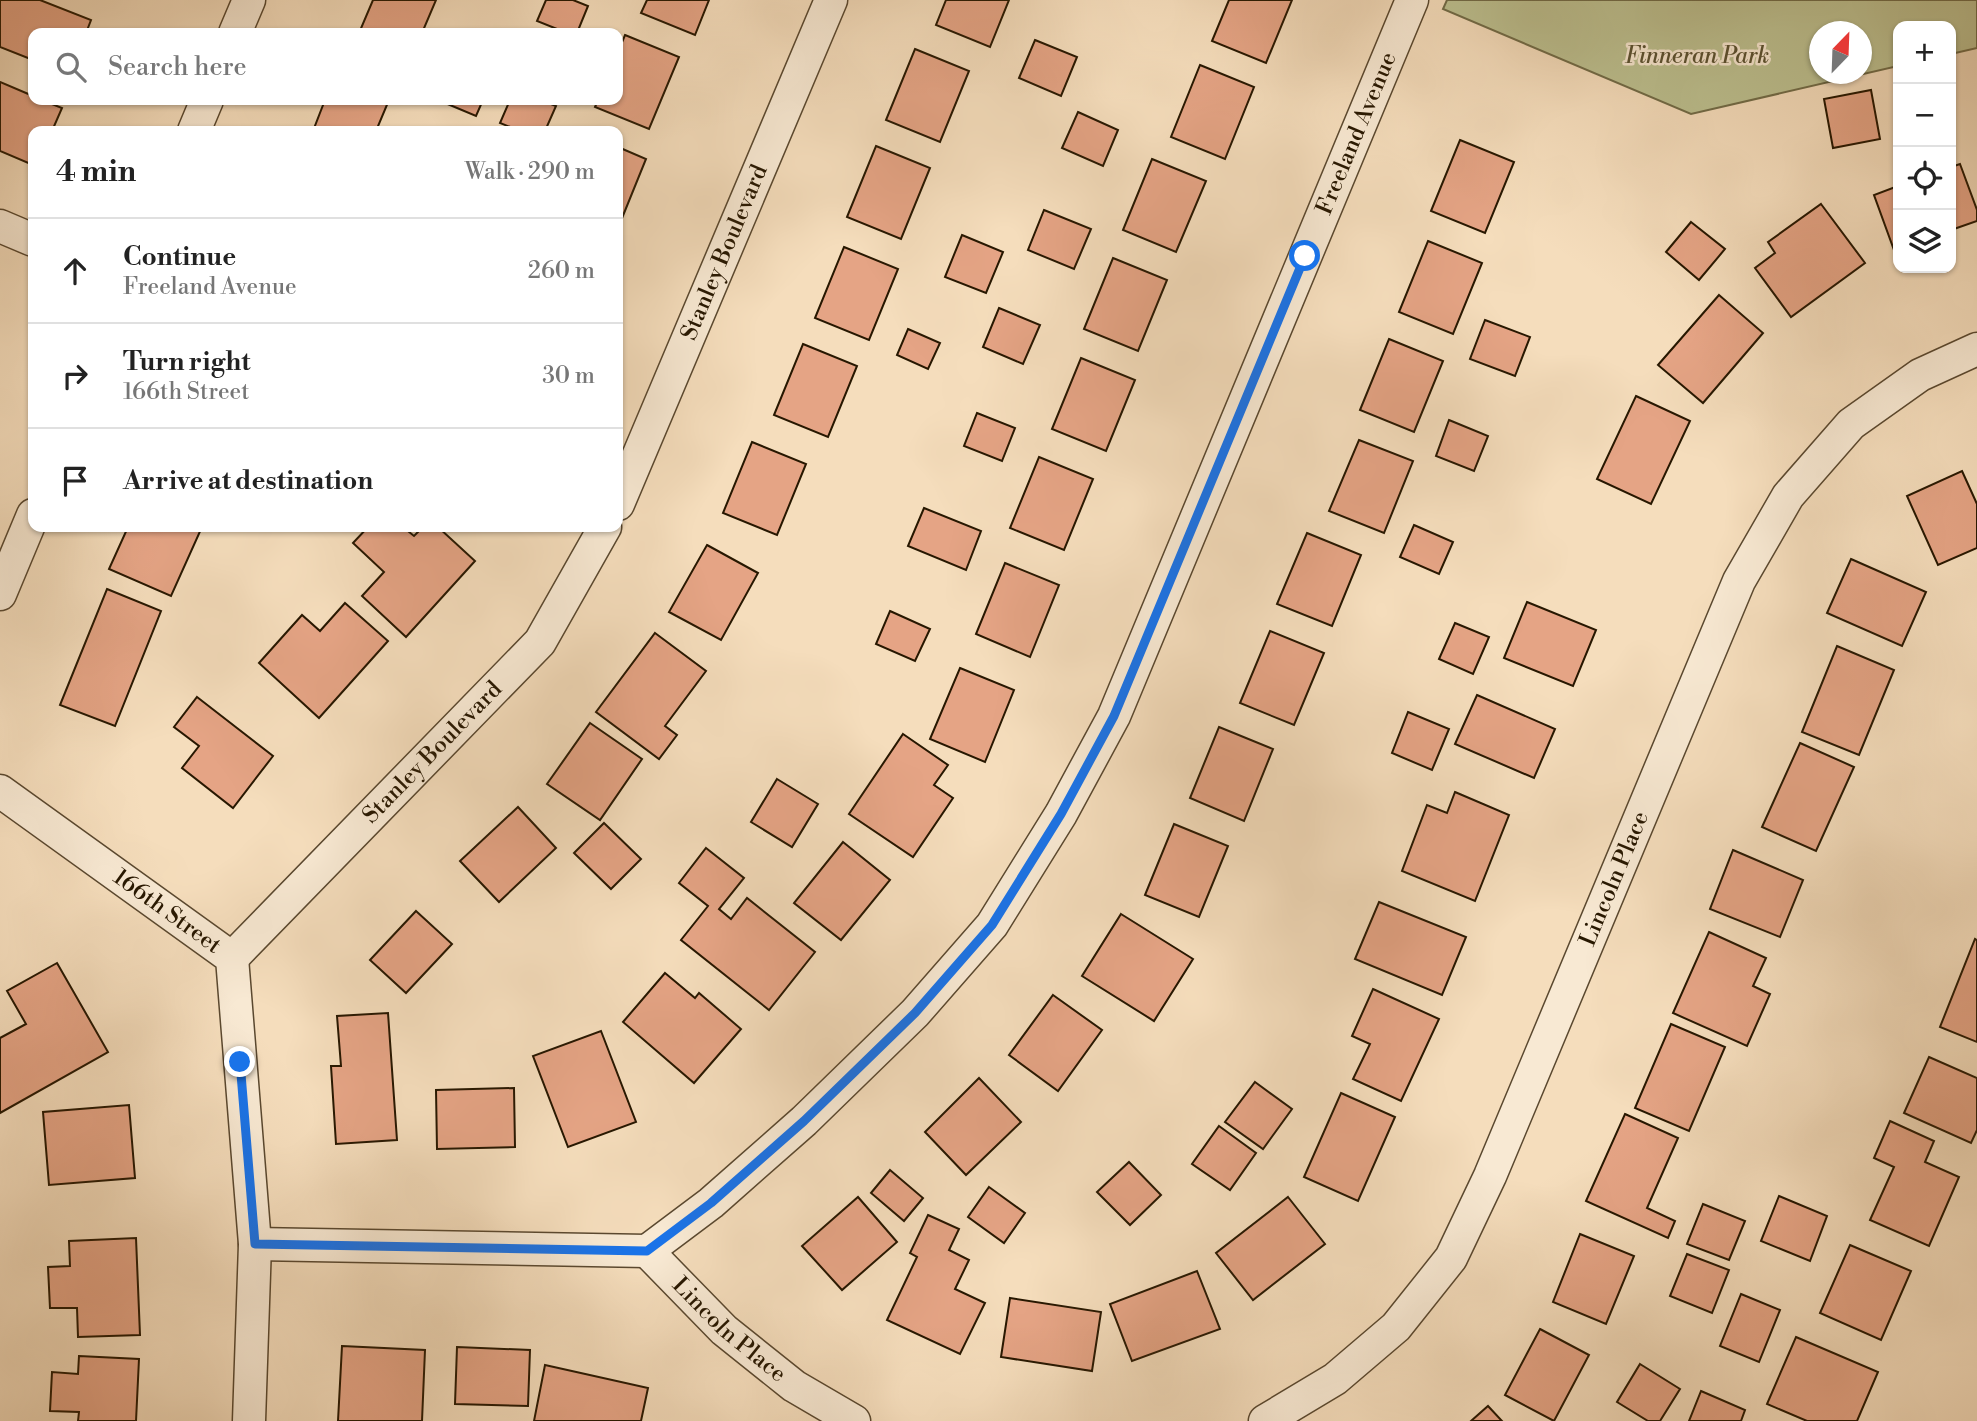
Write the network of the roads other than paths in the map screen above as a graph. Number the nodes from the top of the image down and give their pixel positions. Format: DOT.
graph roads {
  1 [pos="249,0"];
  2 [pos="831,0"];
  3 [pos="1412,0"];
  4 [pos="237,28"];
  5 [pos="205,105"];
  6 [pos="196,126"];
  7 [pos="0,226"];
  8 [pos="28,238"];
  9 [pos="1977,349"];
  10 [pos="623,492"];
  11 [pos="28,527"];
  12 [pos="602,532"];
  13 [pos="0,594"];
  14 [pos="0,791"];
  15 [pos="232,958"];
  16 [pos="255,1244"];
  17 [pos="647,1251"];
  18 [pos="249,1421"];
  19 [pos="854,1421"];
  20 [pos="1265,1421"];
  1 -- 4 [label="street"];
  2 -- 10 [label="street, Stanley Boulevard"];
  3 -- 17 [label="street, Freeland Avenue"];
  5 -- 6 [label="street"];
  7 -- 8 [label="street"];
  9 -- 20 [label="street, Lincoln Place"];
  11 -- 13 [label="street"];
  12 -- 15 [label="street, Stanley Boulevard"];
  14 -- 15 [label="street, 166th Street"];
  15 -- 16 [label="street, 166th Street"];
  16 -- 17 [label="street"];
  16 -- 18 [label="street, 166th Street"];
  17 -- 19 [label="street, Lincoln Place"];
}
